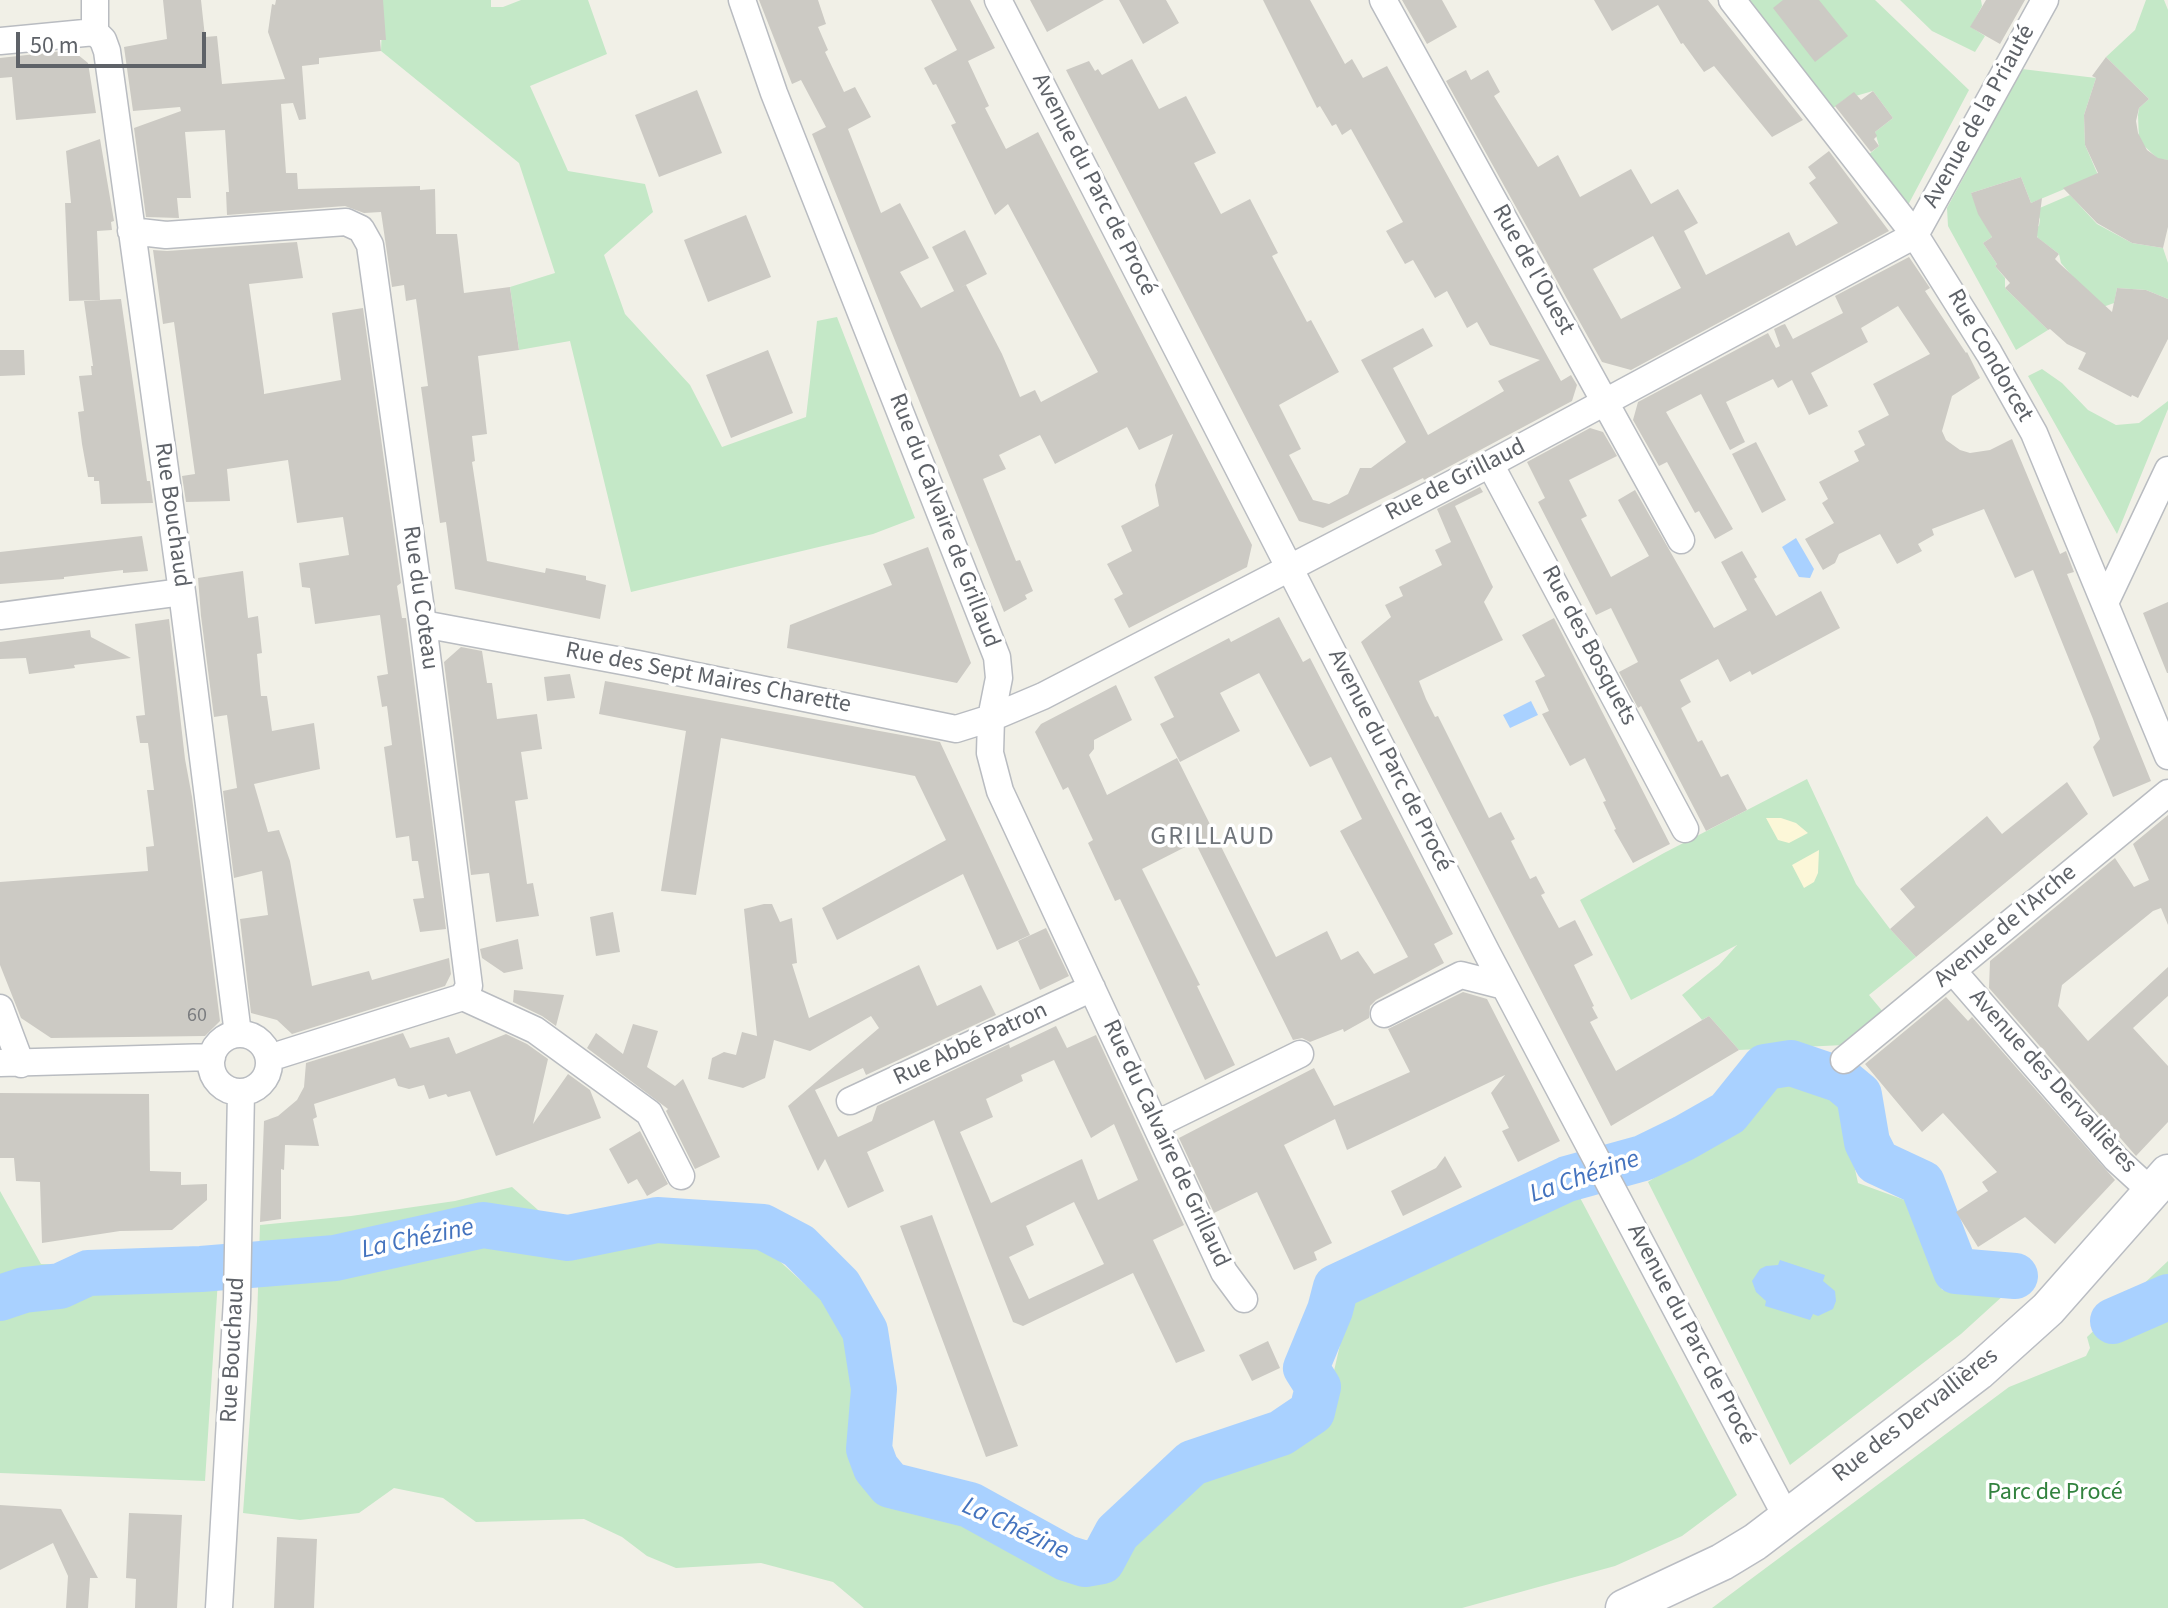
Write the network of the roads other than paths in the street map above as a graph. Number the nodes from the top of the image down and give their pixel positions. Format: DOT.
graph roads {
  1 [pos="95,0"];
  2 [pos="742,0"];
  3 [pos="998,0"];
  4 [pos="1383,0"];
  5 [pos="1732,0"];
  6 [pos="2045,0"];
  7 [pos="95,32"];
  8 [pos="0,41"];
  9 [pos="131,231"];
  10 [pos="1915,235"];
  11 [pos="1605,403"];
  12 [pos="1490,464"];
  13 [pos="2168,470"];
  14 [pos="1681,540"];
  15 [pos="1290,567"];
  16 [pos="182,592"];
  17 [pos="2105,603"];
  18 [pos="0,616"];
  19 [pos="423,624"];
  20 [pos="991,718"];
  21 [pos="2168,756"];
  22 [pos="2168,793"];
  23 [pos="1685,829"];
  24 [pos="1953,971"];
  25 [pos="1504,986"];
  26 [pos="1092,988"];
  27 [pos="463,997"];
  28 [pos="0,1008"];
  29 [pos="1384,1014"];
  30 [pos="236,1034"];
  31 [pos="1300,1054"];
  32 [pos="212,1057"];
  33 [pos="269,1058"];
  34 [pos="1844,1060"];
  35 [pos="11,1064"];
  36 [pos="241,1092"];
  37 [pos="850,1101"];
  38 [pos="1157,1124"];
  39 [pos="681,1176"];
  40 [pos="2160,1182"];
  41 [pos="1244,1299"];
  42 [pos="1787,1518"];
  43 [pos="219,1608"];
  44 [pos="1624,1608"];
  1 -- 7 [label="street, Rue Bouchaud"];
  2 -- 20 [label="street, Rue du Calvaire de Grillaud"];
  3 -- 15 [label="street, Avenue du Parc de Procé"];
  4 -- 11 [label="street, Rue de l'Ouest"];
  5 -- 10 [label="street, Rue Condorcet"];
  6 -- 10 [label="street, Avenue de la Priauté"];
  7 -- 8 [label="street"];
  7 -- 9 [label="street, Rue Bouchaud"];
  9 -- 16 [label="street, Rue Bouchaud"];
  9 -- 19 [label="street, Rue du Coteau"];
  10 -- 11 [label="street, Rue de Grillaud"];
  10 -- 17 [label="street, Rue Condorcet"];
  11 -- 12 [label="street, Rue de Grillaud"];
  11 -- 14 [label="street, Rue de l'Ouest"];
  12 -- 15 [label="street, Rue de Grillaud"];
  12 -- 23 [label="street, Rue des Bosquets"];
  13 -- 17 [label="street"];
  15 -- 20 [label="street, Rue de Grillaud"];
  15 -- 25 [label="street, Avenue du Parc de Procé"];
  16 -- 18 [label="street"];
  16 -- 30 [label="street, Rue Bouchaud"];
  17 -- 21 [label="street, Rue Condorcet"];
  19 -- 20 [label="street, Rue des Sept Maires Charette"];
  19 -- 27 [label="street, Rue du Coteau"];
  20 -- 26 [label="street, Rue du Calvaire de Grillaud"];
  22 -- 24 [label="street, Avenue de l'Arche"];
  24 -- 34 [label="street, Avenue de l'Arche"];
  24 -- 40 [label="street, Avenue des Dervallières"];
  25 -- 29 [label="street"];
  25 -- 42 [label="street, Avenue du Parc de Procé"];
  26 -- 37 [label="street, Rue Abbé Patron"];
  26 -- 38 [label="street, Rue du Calvaire de Grillaud"];
  27 -- 33 [label="street"];
  27 -- 39 [label="street"];
  28 -- 35 [label="street"];
  30 -- 32 [label="street"];
  30 -- 33 [label="street"];
  31 -- 38 [label="street"];
  32 -- 35 [label="street"];
  32 -- 36 [label="street"];
  33 -- 36 [label="street"];
  36 -- 43 [label="street, Rue Bouchaud"];
  38 -- 41 [label="street, Rue du Calvaire de Grillaud"];
  40 -- 42 [label="main road, Rue des Dervallières"];
  42 -- 44 [label="main road, Rue des Dervallières"];
}
